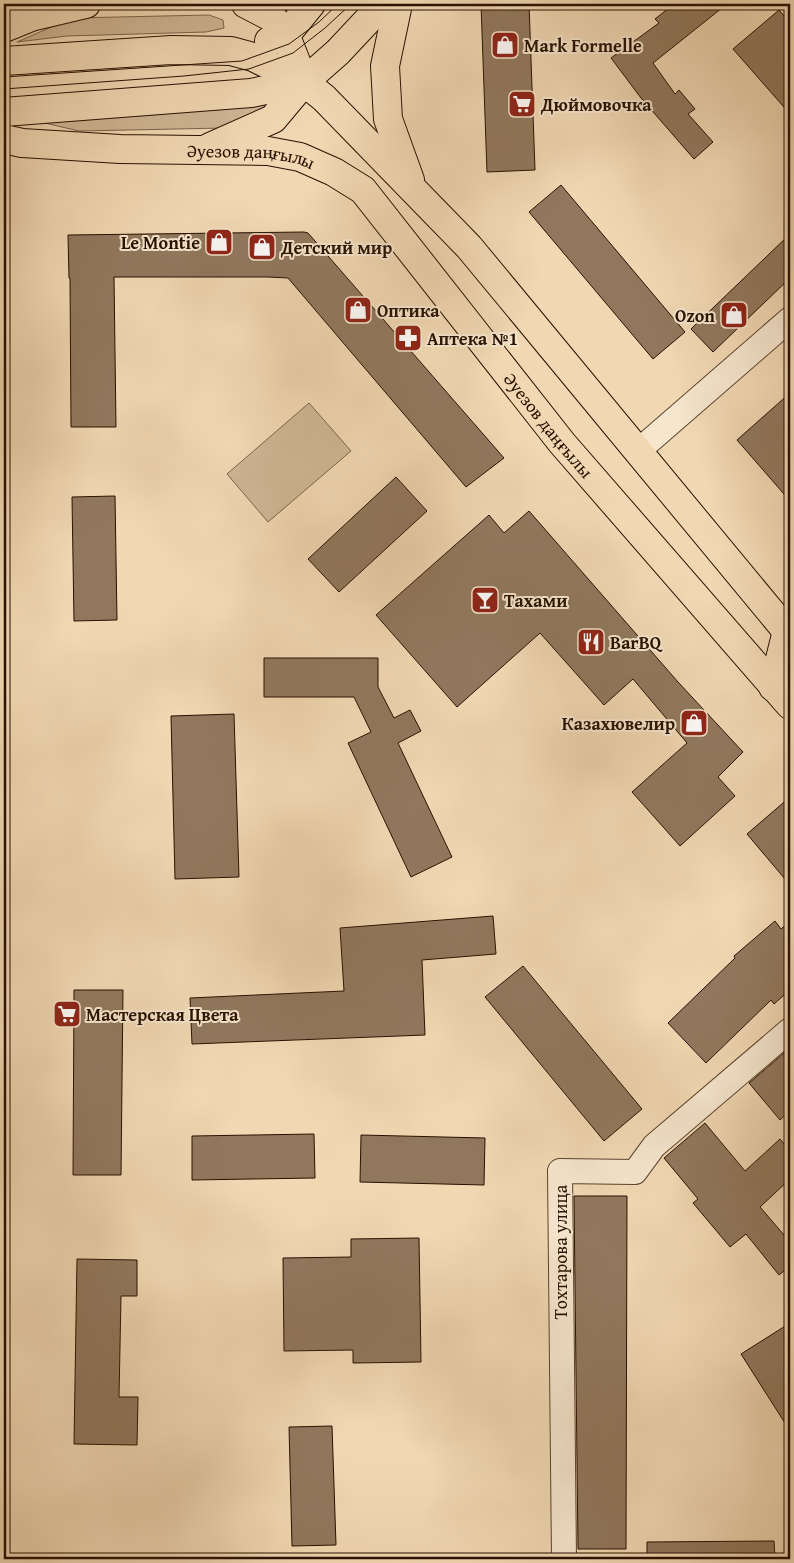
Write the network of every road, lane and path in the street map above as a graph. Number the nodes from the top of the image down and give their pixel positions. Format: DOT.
graph roads {
  1 [pos="86,4"];
  2 [pos="246,4"];
  3 [pos="290,4"];
  4 [pos="297,4"];
  5 [pos="311,4"];
  6 [pos="384,4"];
  7 [pos="398,4"];
  8 [pos="36,10"];
  9 [pos="4,28"];
  10 [pos="285,36"];
  11 [pos="231,51"];
  12 [pos="4,61"];
  13 [pos="304,82"];
  14 [pos="4,112"];
  15 [pos="4,139"];
  16 [pos="202,150"];
  17 [pos="413,188"];
  18 [pos="790,319"];
  19 [pos="637,452"];
  20 [pos="789,632"];
  21 [pos="785,692"];
  22 [pos="790,1030"];
  23 [pos="564,1559"];
  1 -- 8 [label="main road"];
  2 -- 10 [label="main road"];
  3 -- 4 [label="main road"];
  5 -- 10 [label="main road"];
  6 -- 13 [label="main road"];
  7 -- 17 [label="main road"];
  8 -- 9 [label="main road"];
  10 -- 11 [label="main road"];
  10 -- 13 [label="main road"];
  11 -- 12 [label="main road"];
  11 -- 13 [label="main road"];
  13 -- 14 [label="main road"];
  13 -- 16 [label="main road"];
  13 -- 17 [label="main road"];
  15 -- 16 [label="main road, Әуезов даңғылы"];
  16 -- 21 [label="main road, Әуезов даңғылы"];
  17 -- 19 [label="main road"];
  18 -- 19 [label="street"];
  19 -- 20 [label="main road"];
  20 -- 21 [label="main road"];
  22 -- 23 [label="street, Тохтарова улица"];
}
